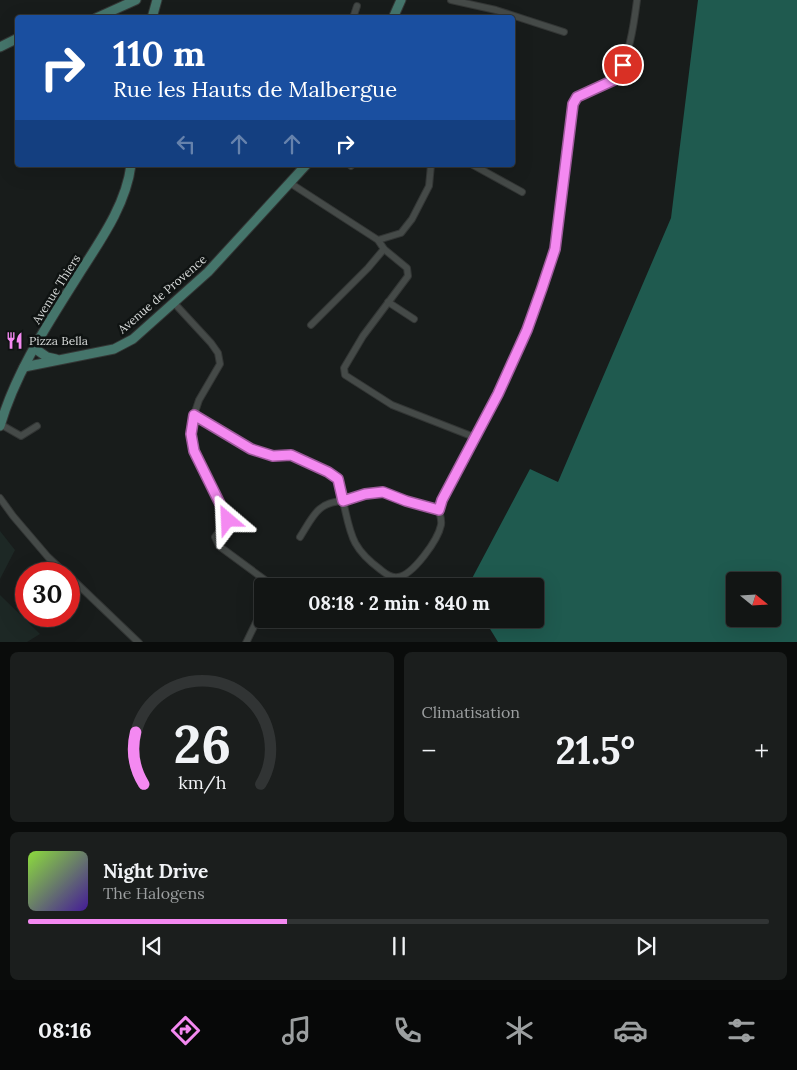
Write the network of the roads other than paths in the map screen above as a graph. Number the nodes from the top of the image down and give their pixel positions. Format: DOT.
graph roads {
  1 [pos="136,0"];
  2 [pos="157,0"];
  3 [pos="394,0"];
  4 [pos="401,0"];
  5 [pos="451,0"];
  6 [pos="637,0"];
  7 [pos="357,6"];
  8 [pos="103,15"];
  9 [pos="153,15"];
  10 [pos="354,15"];
  11 [pos="388,15"];
  12 [pos="394,15"];
  13 [pos="511,15"];
  14 [pos="515,16"];
  15 [pos="564,32"];
  16 [pos="15,40"];
  17 [pos="0,47"];
  18 [pos="130,167"];
  19 [pos="304,167"];
  20 [pos="308,167"];
  21 [pos="431,167"];
  22 [pos="477,167"];
  23 [pos="291,184"];
  24 [pos="522,192"];
  25 [pos="378,240"];
  26 [pos="384,250"];
  27 [pos="174,301"];
  28 [pos="388,302"];
  29 [pos="414,319"];
  30 [pos="311,326"];
  31 [pos="34,348"];
  32 [pos="59,359"];
  33 [pos="24,367"];
  34 [pos="194,415"];
  35 [pos="0,425"];
  36 [pos="37,426"];
  37 [pos="474,437"];
  38 [pos="0,498"];
  39 [pos="343,501"];
  40 [pos="439,510"];
  41 [pos="300,537"];
  42 [pos="53,562"];
  43 [pos="262,578"];
  44 [pos="80,586"];
  45 [pos="254,626"];
  46 [pos="139,642"];
  47 [pos="246,642"];
  1 -- 8 [label="street"];
  2 -- 9 [label="street"];
  3 -- 11 [label="street"];
  4 -- 12 [label="street"];
  5 -- 13 [label="street"];
  6 -- 37 [label="street"];
  7 -- 10 [label="street"];
  14 -- 15 [label="street"];
  16 -- 17 [label="street"];
  18 -- 31 [label="street, Avenue Thiers"];
  19 -- 23 [label="street, Avenue de Provence"];
  20 -- 23 [label="street, Avenue de Provence"];
  21 -- 25 [label="street"];
  22 -- 24 [label="street"];
  23 -- 25 [label="street"];
  23 -- 27 [label="street, Avenue de Provence"];
  25 -- 26 [label="street"];
  26 -- 28 [label="street"];
  26 -- 30 [label="street"];
  27 -- 32 [label="street, Avenue de Provence"];
  27 -- 34 [label="street"];
  28 -- 29 [label="street"];
  28 -- 37 [label="street"];
  31 -- 32 [label="street"];
  31 -- 33 [label="street, Avenue Thiers"];
  32 -- 33 [label="street, Avenue de Provence"];
  33 -- 35 [label="street, Avenue Thiers"];
  34 -- 39 [label="street"];
  34 -- 43 [label="street"];
  35 -- 36 [label="street"];
  37 -- 40 [label="street"];
  38 -- 42 [label="street"];
  39 -- 40 [label="street"];
  39 -- 40 [label="street"];
  39 -- 41 [label="street"];
  44 -- 46 [label="street"];
  45 -- 47 [label="street"];
}
